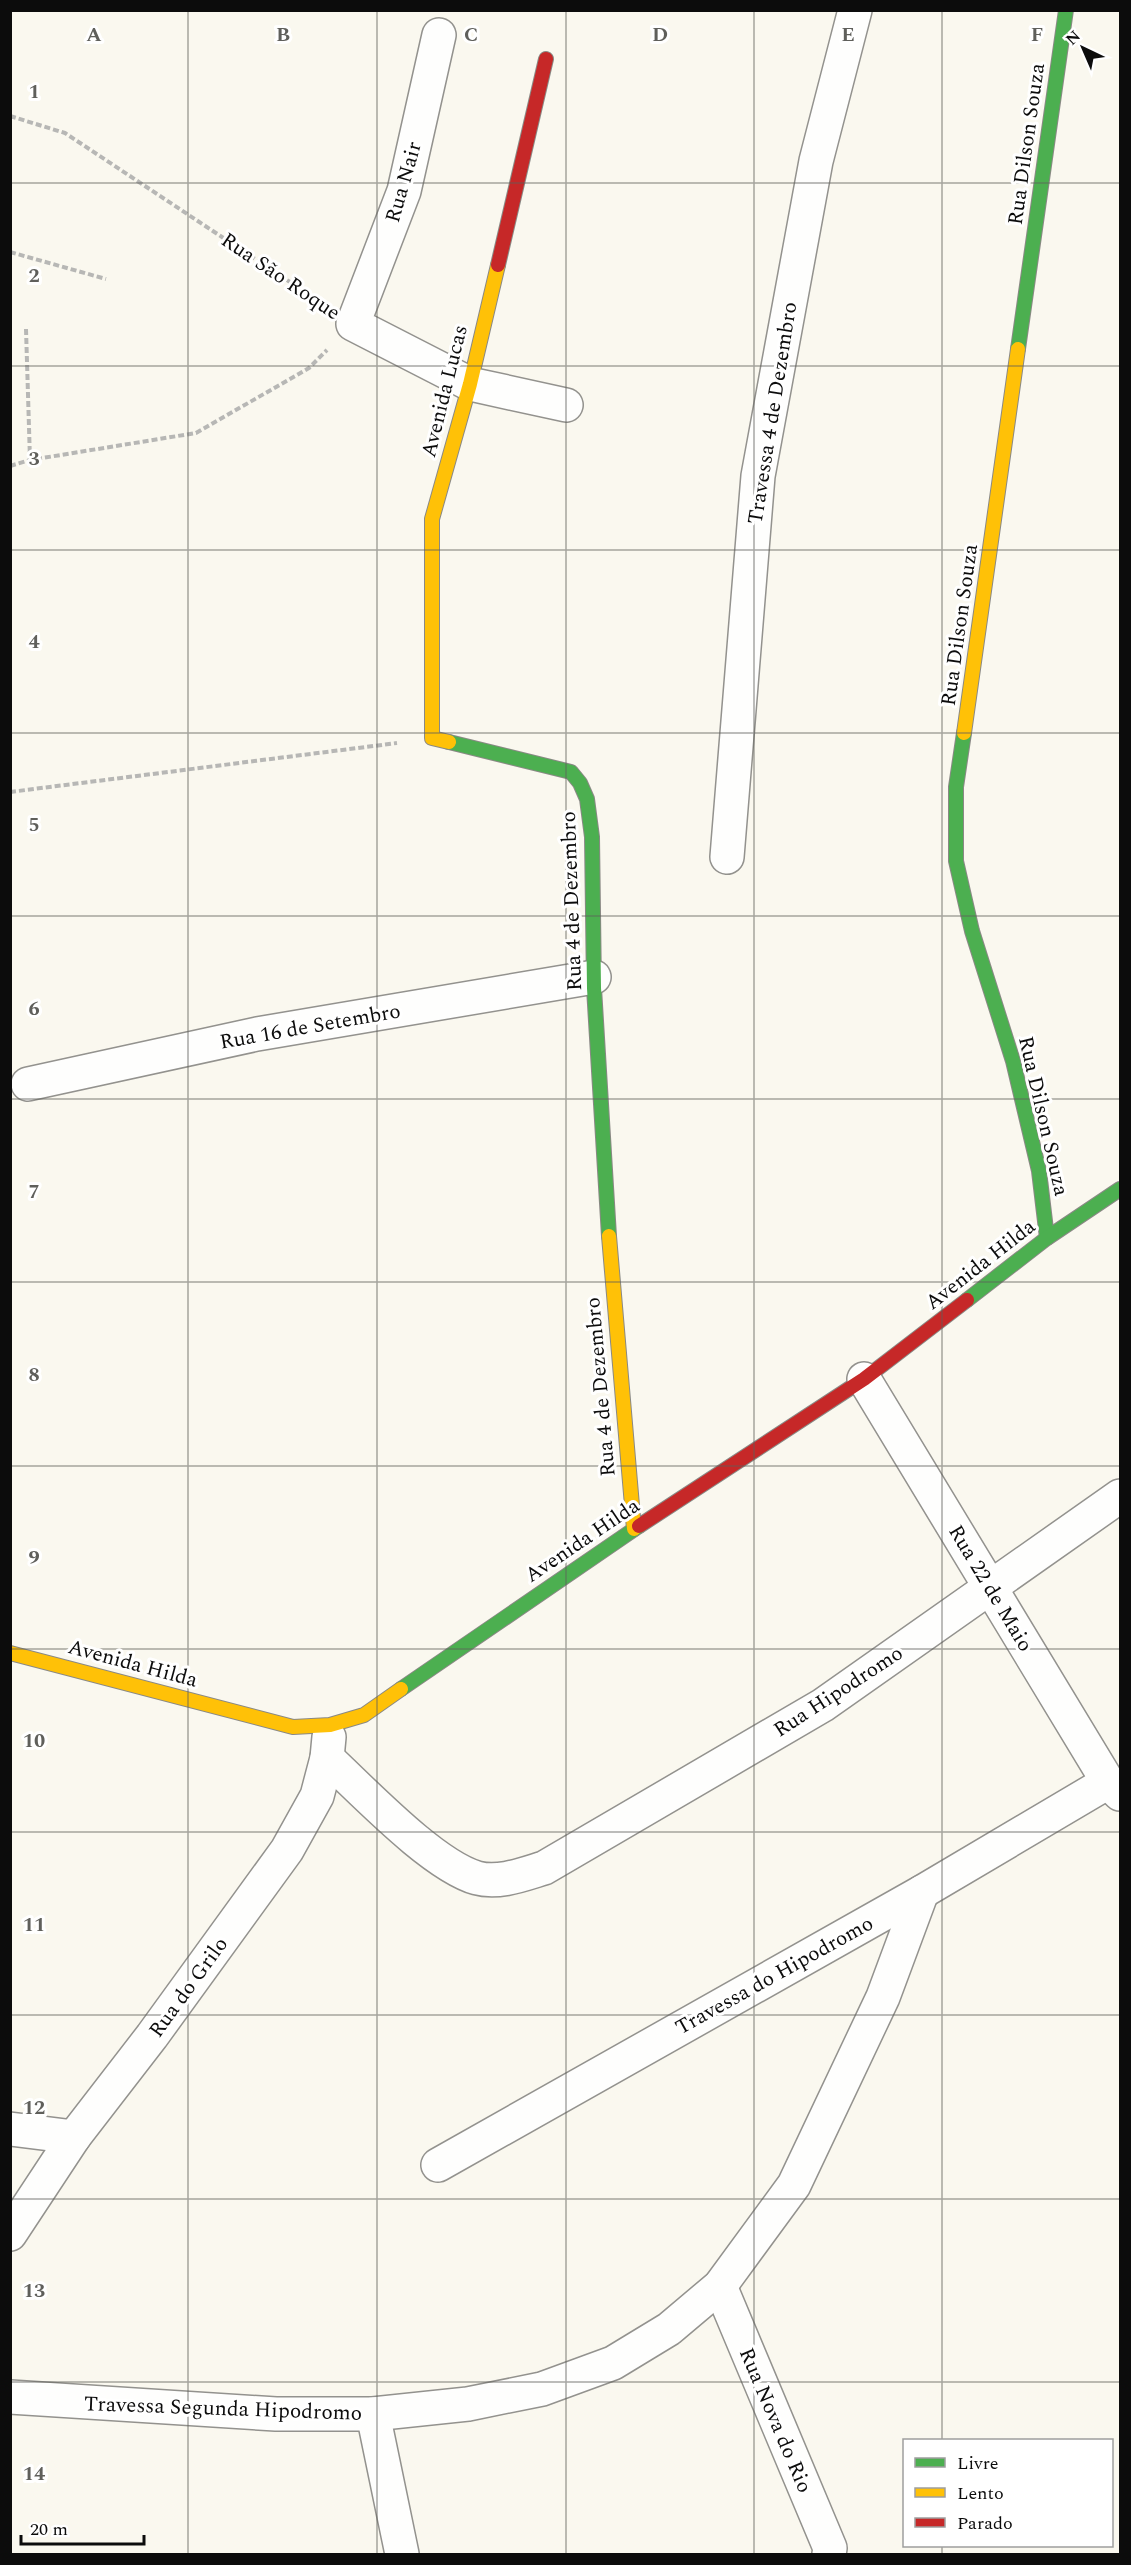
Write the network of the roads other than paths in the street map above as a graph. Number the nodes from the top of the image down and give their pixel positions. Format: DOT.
graph roads {
  1 [pos="855,10"];
  2 [pos="1066,10"];
  3 [pos="439,35"];
  4 [pos="546,59"];
  5 [pos="353,324"];
  6 [pos="470,384"];
  7 [pos="566,405"];
  8 [pos="432,738"];
  9 [pos="727,857"];
  10 [pos="594,977"];
  11 [pos="28,1084"];
  12 [pos="1120,1189"];
  13 [pos="1047,1238"];
  14 [pos="864,1379"];
  15 [pos="1120,1496"];
  16 [pos="634,1529"];
  17 [pos="991,1588"];
  18 [pos="10,1653"];
  19 [pos="330,1725"];
  20 [pos="327,1758"];
  21 [pos="1114,1788"];
  22 [pos="922,1892"];
  23 [pos="10,2129"];
  24 [pos="74,2137"];
  25 [pos="438,2165"];
  26 [pos="10,2234"];
  27 [pos="720,2286"];
  28 [pos="10,2397"];
  29 [pos="373,2414"];
  30 [pos="402,2554"];
  31 [pos="829,2554"];
  1 -- 9 [label="street, Travessa 4 de Dezembro"];
  2 -- 13 [label="street, Rua Dilson Souza"];
  3 -- 5 [label="street, Rua Nair"];
  4 -- 6 [label="street, Avenida Lucas"];
  5 -- 6 [label="street, Rua São Roque"];
  6 -- 7 [label="street, Rua São Roque"];
  6 -- 8 [label="street, Avenida Lucas"];
  8 -- 10 [label="street, Rua 4 de Dezembro"];
  10 -- 11 [label="street, Rua 16 de Setembro"];
  10 -- 16 [label="street, Rua 4 de Dezembro"];
  12 -- 13 [label="street, Avenida Hilda"];
  13 -- 14 [label="street, Avenida Hilda"];
  14 -- 16 [label="street, Avenida Hilda"];
  14 -- 17 [label="street, Rua 22 de Maio"];
  15 -- 17 [label="street, Rua Hipodromo"];
  16 -- 19 [label="street, Avenida Hilda"];
  17 -- 20 [label="street, Rua Hipodromo"];
  17 -- 21 [label="street, Rua 22 de Maio"];
  18 -- 19 [label="street, Avenida Hilda"];
  19 -- 20 [label="street, Rua do Grilo"];
  20 -- 24 [label="street, Rua do Grilo"];
  21 -- 22 [label="street, Travessa do Hipodromo"];
  22 -- 25 [label="street, Travessa do Hipodromo"];
  22 -- 27 [label="street, Travessa Segunda Hipodromo"];
  23 -- 24 [label="street"];
  24 -- 26 [label="street, Rua do Grilo"];
  27 -- 29 [label="street, Travessa Segunda Hipodromo"];
  27 -- 31 [label="street, Rua Nova do Rio"];
  28 -- 29 [label="street, Travessa Segunda Hipodromo"];
  29 -- 30 [label="street"];
}
